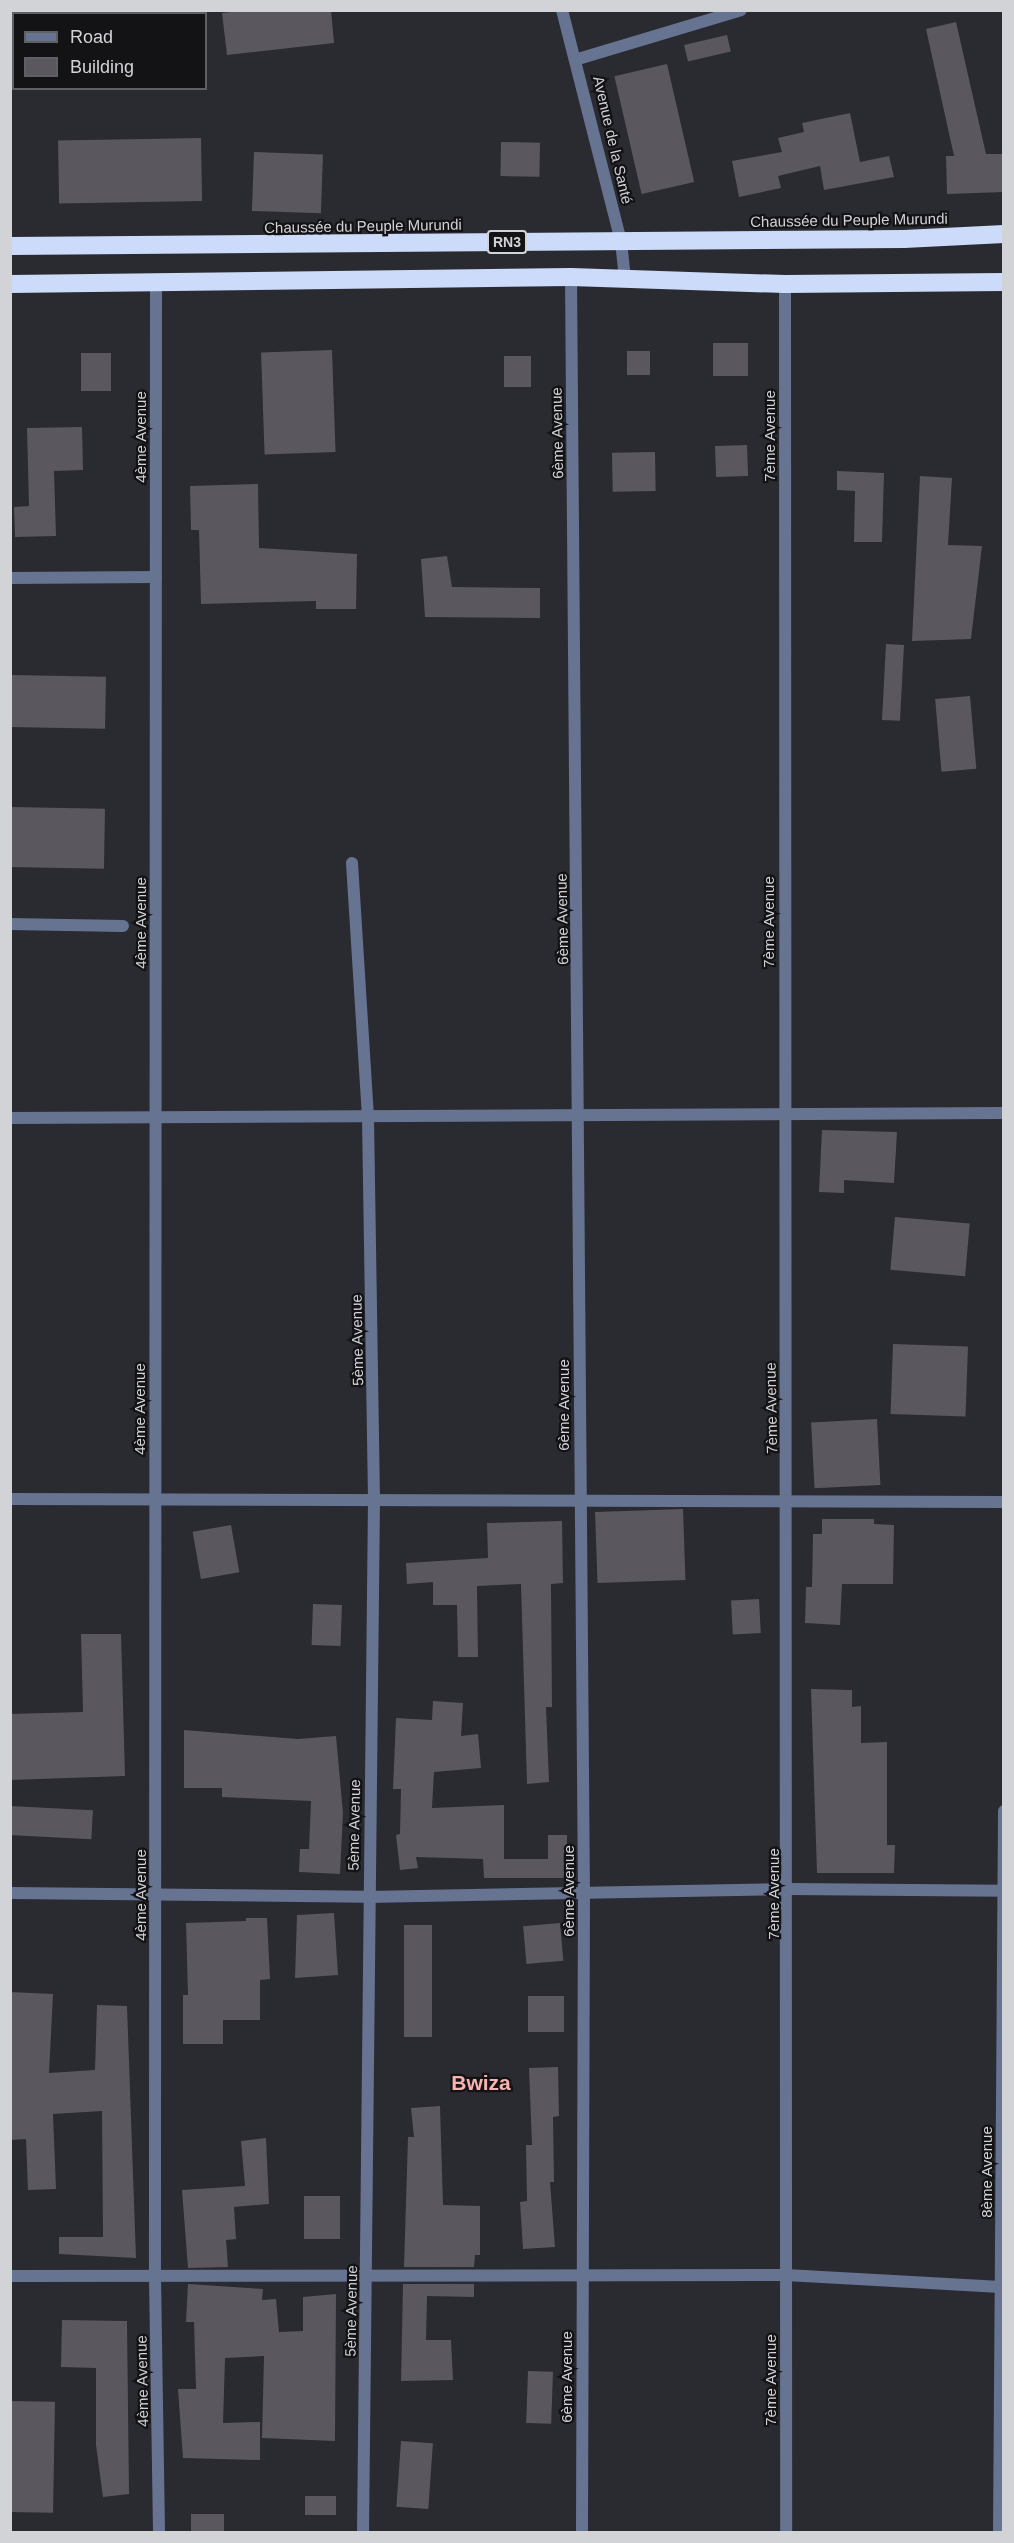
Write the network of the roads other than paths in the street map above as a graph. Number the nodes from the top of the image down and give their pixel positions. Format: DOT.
graph roads {
  1 [pos="562,10"];
  2 [pos="741,10"];
  3 [pos="578,59"];
  4 [pos="1004,234"];
  5 [pos="621,241"];
  6 [pos="10,246"];
  7 [pos="571,277"];
  8 [pos="625,278"];
  9 [pos="1004,282"];
  10 [pos="10,284"];
  11 [pos="785,284"];
  12 [pos="156,285"];
  13 [pos="156,577"];
  14 [pos="10,578"];
  15 [pos="352,863"];
  16 [pos="10,924"];
  17 [pos="123,926"];
  18 [pos="579,1112"];
  19 [pos="783,1113"];
  20 [pos="1004,1113"];
  21 [pos="10,1118"];
  22 [pos="368,1118"];
  23 [pos="156,1120"];
  24 [pos="10,1499"];
  25 [pos="374,1500"];
  26 [pos="579,1500"];
  27 [pos="787,1500"];
  28 [pos="154,1501"];
  29 [pos="1004,1502"];
  30 [pos="1004,1811"];
  31 [pos="789,1889"];
  32 [pos="1003,1891"];
  33 [pos="585,1892"];
  34 [pos="10,1893"];
  35 [pos="157,1894"];
  36 [pos="367,1898"];
  37 [pos="367,2274"];
  38 [pos="582,2274"];
  39 [pos="10,2276"];
  40 [pos="786,2276"];
  41 [pos="155,2277"];
  42 [pos="1001,2287"];
  43 [pos="159,2532"];
  44 [pos="363,2532"];
  45 [pos="582,2532"];
  46 [pos="786,2532"];
  47 [pos="999,2532"];
  1 -- 3 [label="street, Avenue de la Santé"];
  2 -- 3 [label="street"];
  3 -- 5 [label="street, Avenue de la Santé"];
  4 -- 5 [label="highway, Chaussée du Peuple Murundi / RN3"];
  5 -- 6 [label="highway, Chaussée du Peuple Murundi / RN3"];
  5 -- 8 [label="street, Avenue de la Santé"];
  7 -- 8 [label="highway"];
  7 -- 12 [label="highway"];
  7 -- 18 [label="street, 6ème Avenue"];
  8 -- 11 [label="highway"];
  9 -- 11 [label="highway"];
  10 -- 12 [label="highway"];
  11 -- 19 [label="street, 7ème Avenue"];
  12 -- 13 [label="street, 4ème Avenue"];
  13 -- 14 [label="street"];
  13 -- 23 [label="street, 4ème Avenue"];
  15 -- 22 [label="street, 5ème Avenue"];
  16 -- 17 [label="street"];
  18 -- 19 [label="street"];
  18 -- 22 [label="street"];
  18 -- 26 [label="street, 6ème Avenue"];
  19 -- 20 [label="street"];
  19 -- 27 [label="street, 7ème Avenue"];
  21 -- 23 [label="street"];
  22 -- 23 [label="street"];
  22 -- 25 [label="street, 5ème Avenue"];
  23 -- 28 [label="street, 4ème Avenue"];
  24 -- 28 [label="street"];
  25 -- 26 [label="street"];
  25 -- 28 [label="street"];
  25 -- 36 [label="street, 5ème Avenue"];
  26 -- 27 [label="street"];
  26 -- 33 [label="street, 6ème Avenue"];
  27 -- 29 [label="street"];
  27 -- 31 [label="street, 7ème Avenue"];
  28 -- 35 [label="street, 4ème Avenue"];
  30 -- 32 [label="street, 8ème Avenue"];
  31 -- 32 [label="street"];
  31 -- 33 [label="street"];
  31 -- 40 [label="street, 7ème Avenue"];
  32 -- 42 [label="street, 8ème Avenue"];
  33 -- 36 [label="street"];
  33 -- 38 [label="street, 6ème Avenue"];
  34 -- 35 [label="street"];
  35 -- 36 [label="street"];
  35 -- 41 [label="street, 4ème Avenue"];
  36 -- 37 [label="street, 5ème Avenue"];
  37 -- 38 [label="street"];
  37 -- 41 [label="street"];
  37 -- 44 [label="street, 5ème Avenue"];
  38 -- 40 [label="street"];
  38 -- 45 [label="street, 6ème Avenue"];
  39 -- 41 [label="street"];
  40 -- 42 [label="street"];
  40 -- 46 [label="street, 7ème Avenue"];
  41 -- 43 [label="street, 4ème Avenue"];
  42 -- 47 [label="street, 8ème Avenue"];
}
